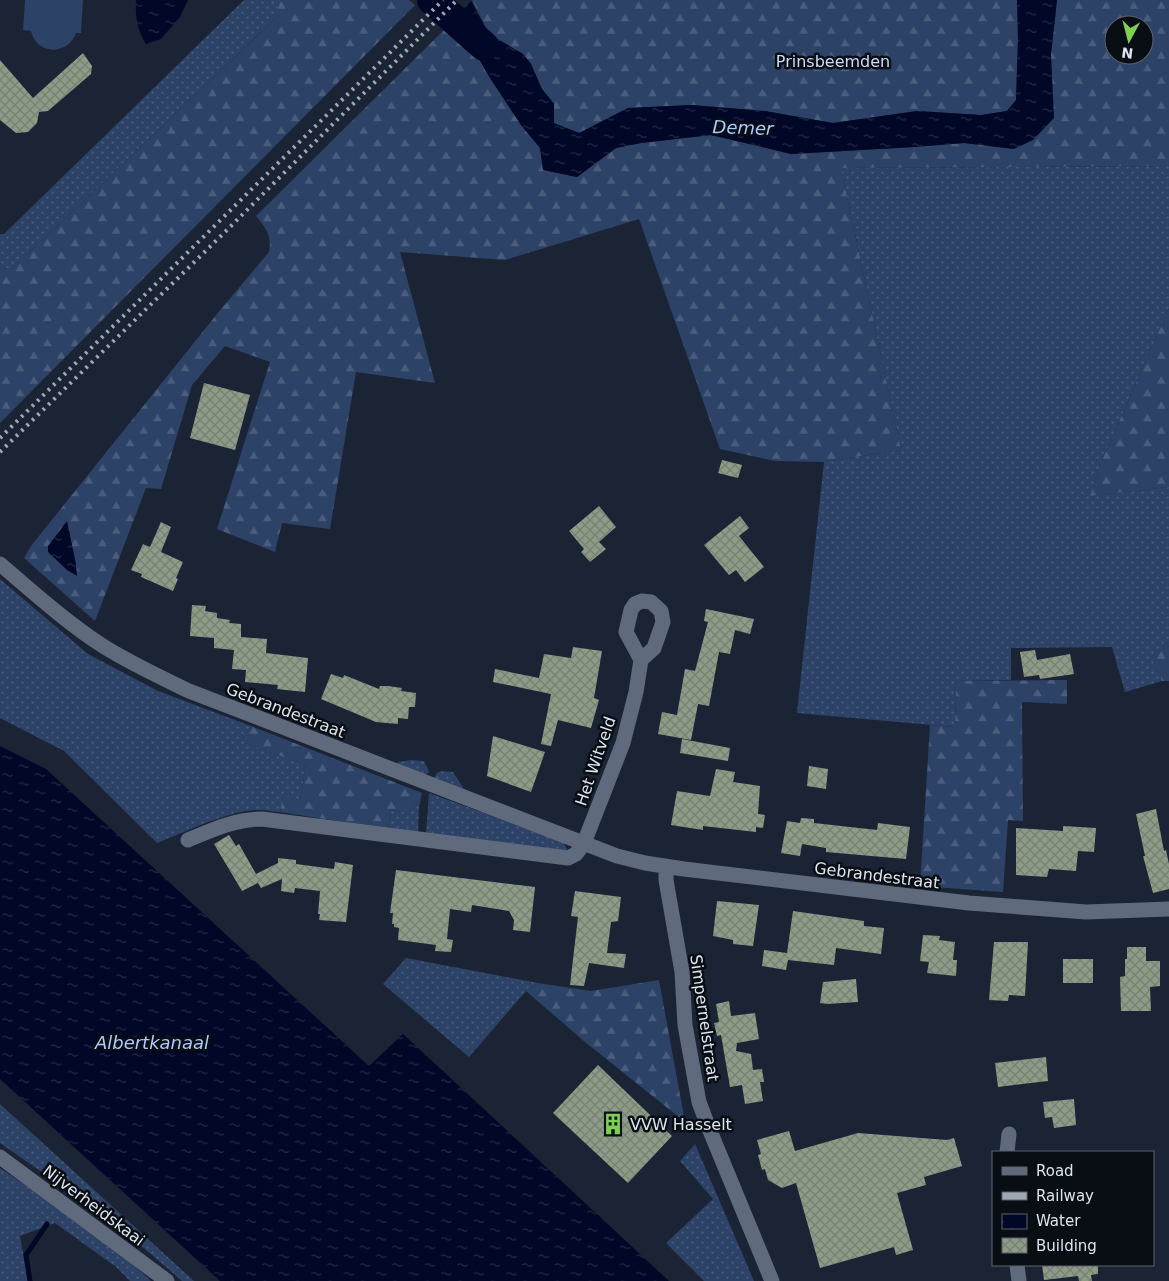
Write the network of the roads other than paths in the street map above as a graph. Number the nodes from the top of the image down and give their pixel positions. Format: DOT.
graph roads {
  1 [pos="0,564"];
  2 [pos="641,660"];
  3 [pos="188,840"];
  4 [pos="584,843"];
  5 [pos="666,866"];
  6 [pos="1169,909"];
  7 [pos="1010,1134"];
  8 [pos="1007,1151"];
  9 [pos="0,1157"];
  10 [pos="1017,1266"];
  11 [pos="166,1281"];
  12 [pos="772,1281"];
  13 [pos="1019,1281"];
  1 -- 4 [label="street, Gebrandestraat"];
  2 -- 4 [label="street, Het Witveld"];
  3 -- 4 [label="street"];
  4 -- 5 [label="street, Gebrandestraat"];
  5 -- 6 [label="street, Gebrandestraat"];
  5 -- 12 [label="street, Simpernelstraat"];
  7 -- 8 [label="street"];
  9 -- 11 [label="street, Nijverheidskaai"];
  10 -- 13 [label="street"];
}
